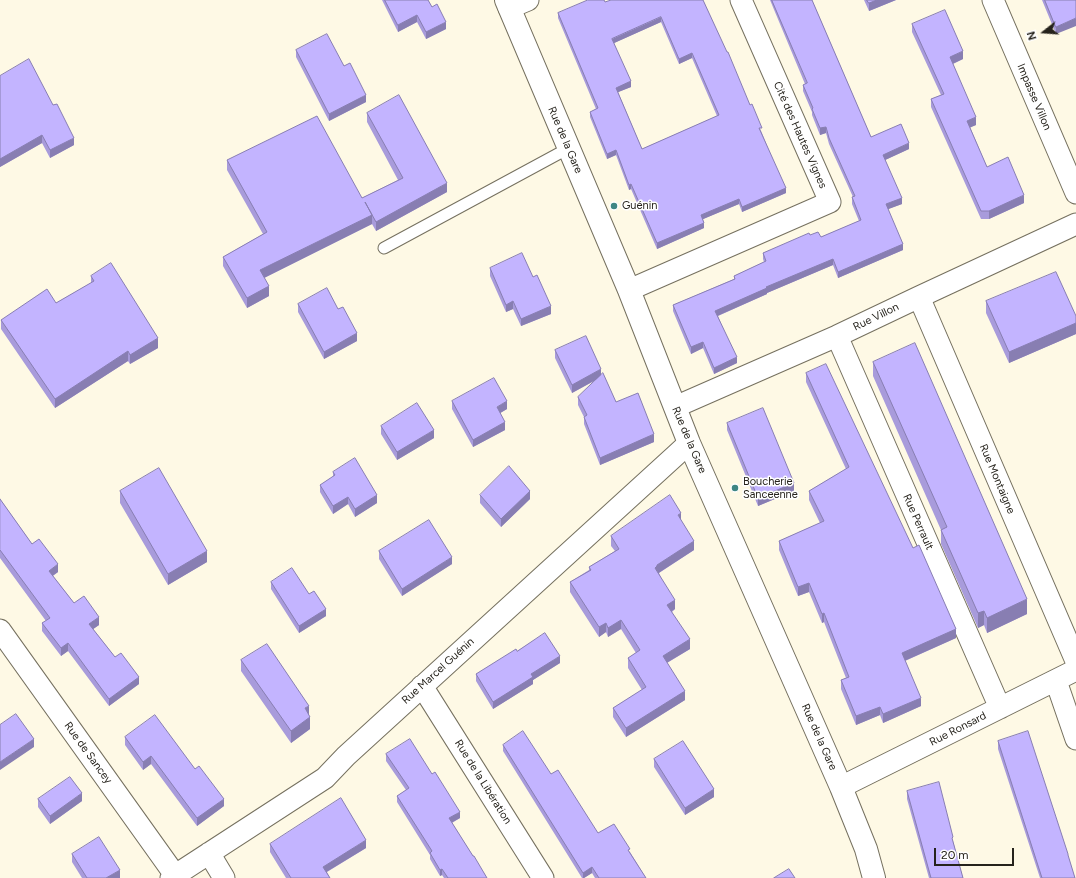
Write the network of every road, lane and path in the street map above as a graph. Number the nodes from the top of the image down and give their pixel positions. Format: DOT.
graph roads {
  1 [pos="741,0"];
  2 [pos="993,0"];
  3 [pos="514,3"];
  4 [pos="569,148"];
  5 [pos="1076,193"];
  6 [pos="1076,224"];
  7 [pos="384,248"];
  8 [pos="629,290"];
  9 [pos="919,297"];
  10 [pos="836,336"];
  11 [pos="675,407"];
  12 [pos="690,444"];
  13 [pos="0,630"];
  14 [pos="1076,661"];
  15 [pos="1076,670"];
  16 [pos="1056,680"];
  17 [pos="422,686"];
  18 [pos="1000,708"];
  19 [pos="1076,739"];
  20 [pos="841,787"];
  21 [pos="209,853"];
  22 [pos="173,877"];
  23 [pos="224,878"];
  24 [pos="543,878"];
  25 [pos="874,878"];
  1 -- 8 [label="street, Cité des Hautes Vignes"];
  2 -- 5 [label="street, Impasse Villon"];
  3 -- 4 [label="street, Rue de la Gare"];
  4 -- 7 [label="lane"];
  4 -- 8 [label="street, Rue de la Gare"];
  6 -- 9 [label="street, Rue Villon"];
  8 -- 11 [label="street, Rue de la Gare"];
  9 -- 10 [label="street, Rue Villon"];
  9 -- 14 [label="street, Rue Montaigne"];
  10 -- 11 [label="street, Rue Villon"];
  10 -- 18 [label="street, Rue Perrault"];
  11 -- 12 [label="street, Rue de la Gare"];
  12 -- 17 [label="street, Rue Marcel Guénin"];
  12 -- 20 [label="street, Rue de la Gare"];
  13 -- 22 [label="street, Rue de Sancey"];
  15 -- 16 [label="street, Rue Ronsard"];
  16 -- 18 [label="street, Rue Ronsard"];
  16 -- 19 [label="street"];
  17 -- 21 [label="street, Rue Marcel Guénin"];
  17 -- 24 [label="street, Rue de la Libération"];
  18 -- 20 [label="street, Rue Ronsard"];
  20 -- 25 [label="street, Rue de la Gare"];
  21 -- 22 [label="street, Rue Marcel Guénin"];
  21 -- 23 [label="street"];
}
